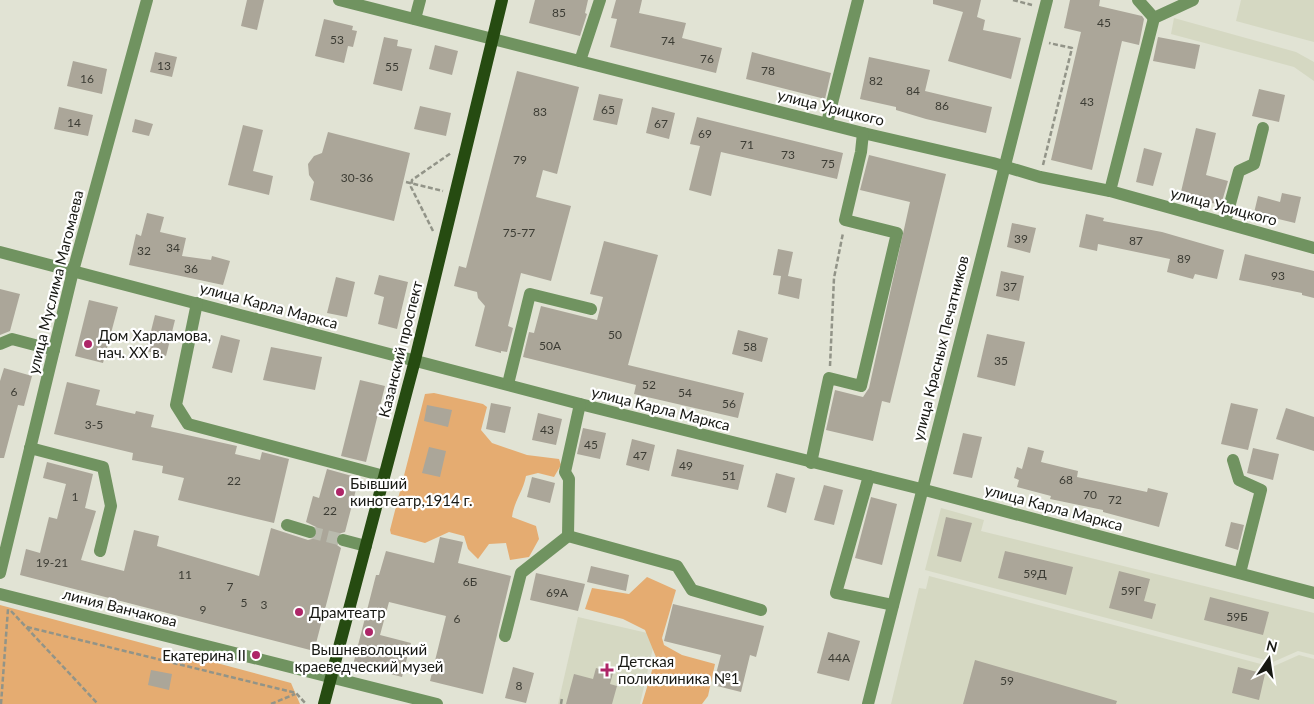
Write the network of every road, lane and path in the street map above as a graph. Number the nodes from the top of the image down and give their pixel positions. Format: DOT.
graph roads {
  1 [pos="147,0"];
  2 [pos="339,0"];
  3 [pos="420,0"];
  4 [pos="502,0"];
  5 [pos="600,0"];
  6 [pos="858,0"];
  7 [pos="1013,0"];
  8 [pos="1048,0"];
  9 [pos="1138,0"];
  10 [pos="1193,0"];
  11 [pos="1032,5"];
  12 [pos="1154,18"];
  13 [pos="415,20"];
  14 [pos="493,38"];
  15 [pos="1038,40"];
  16 [pos="580,61"];
  17 [pos="827,123"];
  18 [pos="1263,128"];
  19 [pos="863,133"];
  20 [pos="457,149"];
  21 [pos="1004,167"];
  22 [pos="1040,177"];
  23 [pos="406,182"];
  24 [pos="412,183"];
  25 [pos="445,191"];
  26 [pos="1110,191"];
  27 [pos="845,220"];
  28 [pos="1225,222"];
  29 [pos="433,232"];
  30 [pos="1314,248"];
  31 [pos="0,252"];
  32 [pos="73,271"];
  33 [pos="197,303"];
  34 [pos="591,309"];
  35 [pos="0,344"];
  36 [pos="54,350"];
  37 [pos="415,360"];
  38 [pos="829,378"];
  39 [pos="508,384"];
  40 [pos="580,404"];
  41 [pos="30,448"];
  42 [pos="1233,460"];
  43 [pos="811,463"];
  44 [pos="384,476"];
  45 [pos="869,476"];
  46 [pos="921,489"];
  47 [pos="287,525"];
  48 [pos="310,532"];
  49 [pos="568,536"];
  50 [pos="343,540"];
  51 [pos="366,546"];
  52 [pos="100,551"];
  53 [pos="0,573"];
  54 [pos="1240,573"];
  55 [pos="1314,593"];
  56 [pos="2,598"];
  57 [pos="893,605"];
  58 [pos="8,607"];
  59 [pos="761,610"];
  60 [pos="27,627"];
  61 [pos="505,636"];
  62 [pos="332,678"];
  63 [pos="296,693"];
  64 [pos="562,698"];
  65 [pos="0,704"];
  66 [pos="98,704"];
  67 [pos="271,704"];
  68 [pos="306,704"];
  69 [pos="324,704"];
  70 [pos="437,704"];
  71 [pos="561,704"];
  72 [pos="868,704"];
  1 -- 32 [label="street, улица Муслима Магомаева"];
  2 -- 13 [label="street, улица Урицкого"];
  3 -- 13 [label="street"];
  4 -- 14 [label="main road, Казанский проспект"];
  5 -- 16 [label="street"];
  6 -- 17 [label="street"];
  7 -- 11 [label="path"];
  8 -- 15 [label="street, улица Красных Печатников"];
  9 -- 12 [label="street"];
  10 -- 12 [label="street"];
  12 -- 26 [label="street"];
  13 -- 14 [label="street, улица Урицкого"];
  14 -- 16 [label="street, улица Урицкого"];
  14 -- 37 [label="main road, Казанский проспект"];
  15 -- 21 [label="street, улица Красных Печатников"];
  15 -- 22 [label="path"];
  16 -- 17 [label="street, улица Урицкого"];
  17 -- 19 [label="street, улица Урицкого"];
  18 -- 28 [label="street"];
  19 -- 21 [label="street, улица Урицкого"];
  19 -- 27 [label="street"];
  20 -- 24 [label="path"];
  21 -- 22 [label="street, улица Урицкого"];
  21 -- 46 [label="street, улица Красных Печатников"];
  22 -- 26 [label="street, улица Урицкого"];
  23 -- 24 [label="path"];
  24 -- 25 [label="path"];
  24 -- 29 [label="path"];
  26 -- 28 [label="street, улица Урицкого"];
  27 -- 38 [label="path"];
  27 -- 38 [label="street"];
  28 -- 30 [label="street, улица Урицкого"];
  31 -- 32 [label="street, улица Карла Маркса"];
  32 -- 33 [label="street, улица Карла Маркса"];
  32 -- 36 [label="street, улица Муслима Магомаева"];
  33 -- 37 [label="street, улица Карла Маркса"];
  33 -- 44 [label="street"];
  34 -- 39 [label="street"];
  35 -- 36 [label="street"];
  36 -- 41 [label="street, улица Муслима Магомаева"];
  37 -- 39 [label="street, улица Карла Маркса"];
  37 -- 44 [label="main road, Казанский проспект"];
  38 -- 43 [label="street"];
  39 -- 40 [label="street, улица Карла Маркса"];
  40 -- 43 [label="street, улица Карла Маркса"];
  40 -- 49 [label="street"];
  41 -- 52 [label="street"];
  41 -- 53 [label="street, улица Муслима Магомаева"];
  42 -- 54 [label="street"];
  43 -- 45 [label="street, улица Карла Маркса"];
  44 -- 51 [label="main road, Казанский проспект"];
  45 -- 46 [label="street, улица Карла Маркса"];
  45 -- 57 [label="street"];
  46 -- 54 [label="street, улица Карла Маркса"];
  46 -- 57 [label="street, улица Красных Печатников"];
  47 -- 48 [label="street"];
  49 -- 59 [label="street"];
  49 -- 61 [label="street"];
  50 -- 51 [label="street"];
  51 -- 62 [label="main road, Казанский проспект"];
  54 -- 55 [label="street, улица Карла Маркса"];
  56 -- 58 [label="path"];
  56 -- 62 [label="street, линия Ванчакова"];
  57 -- 72 [label="street, улица Красных Печатников"];
  58 -- 60 [label="path"];
  58 -- 65 [label="path"];
  60 -- 63 [label="path"];
  60 -- 66 [label="path"];
  62 -- 69 [label="main road, Казанский проспект"];
  62 -- 70 [label="street, линия Ванчакова"];
  63 -- 67 [label="path"];
  63 -- 68 [label="path"];
  64 -- 71 [label="path"];
}
